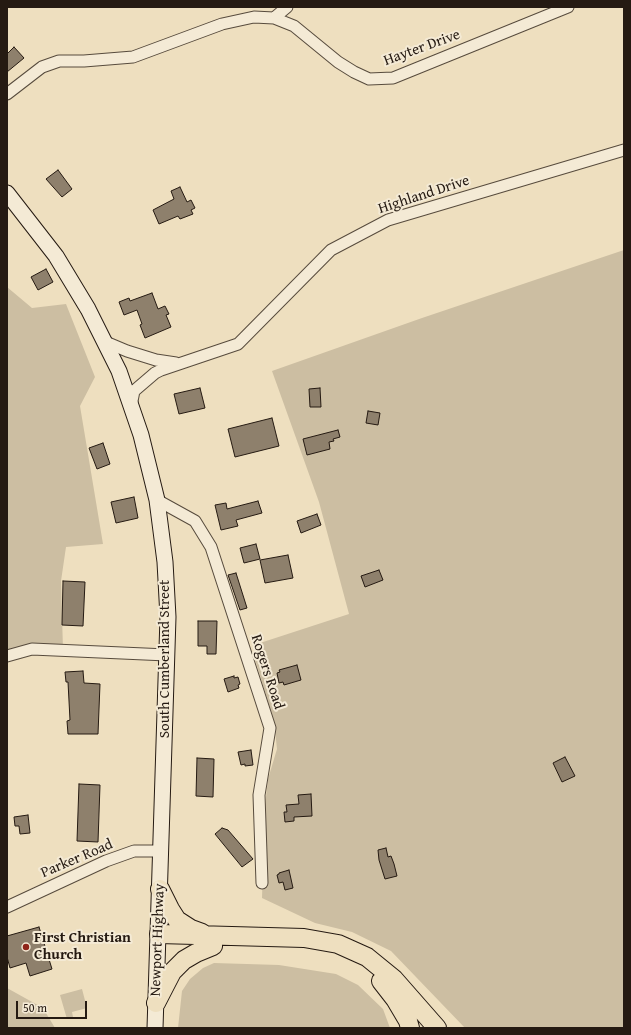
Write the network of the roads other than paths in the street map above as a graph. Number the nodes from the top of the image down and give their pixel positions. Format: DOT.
graph roads {
  1 [pos="287,7"];
  2 [pos="568,7"];
  3 [pos="274,18"];
  4 [pos="7,94"];
  5 [pos="624,150"];
  6 [pos="7,193"];
  7 [pos="103,339"];
  8 [pos="179,364"];
  9 [pos="131,406"];
  10 [pos="157,500"];
  11 [pos="167,655"];
  12 [pos="7,656"];
  13 [pos="161,851"];
  14 [pos="262,883"];
  15 [pos="160,889"];
  16 [pos="7,907"];
  17 [pos="158,939"];
  18 [pos="211,941"];
  19 [pos="156,1003"];
  20 [pos="155,1028"];
  21 [pos="410,1028"];
  22 [pos="436,1028"];
  1 -- 3 [label="street"];
  2 -- 3 [label="street, Hayter Drive"];
  3 -- 4 [label="street, Hayter Drive"];
  5 -- 8 [label="street, Highland Drive"];
  6 -- 7 [label="main road, South Cumberland Street"];
  7 -- 8 [label="street"];
  7 -- 9 [label="main road, South Cumberland Street"];
  8 -- 9 [label="street, Highland Drive"];
  9 -- 10 [label="main road, South Cumberland Street"];
  10 -- 11 [label="main road, South Cumberland Street"];
  10 -- 14 [label="street, Rogers Road"];
  11 -- 12 [label="street"];
  11 -- 13 [label="main road, South Cumberland Street"];
  13 -- 15 [label="main road, Newport Highway"];
  13 -- 16 [label="street, Parker Road"];
  15 -- 17 [label="main road, Newport Highway"];
  15 -- 18 [label="highway"];
  17 -- 18 [label="highway"];
  17 -- 19 [label="main road, Newport Highway"];
  18 -- 19 [label="highway"];
  18 -- 21 [label="highway"];
  18 -- 22 [label="highway"];
  19 -- 20 [label="main road, Newport Highway"];
}
